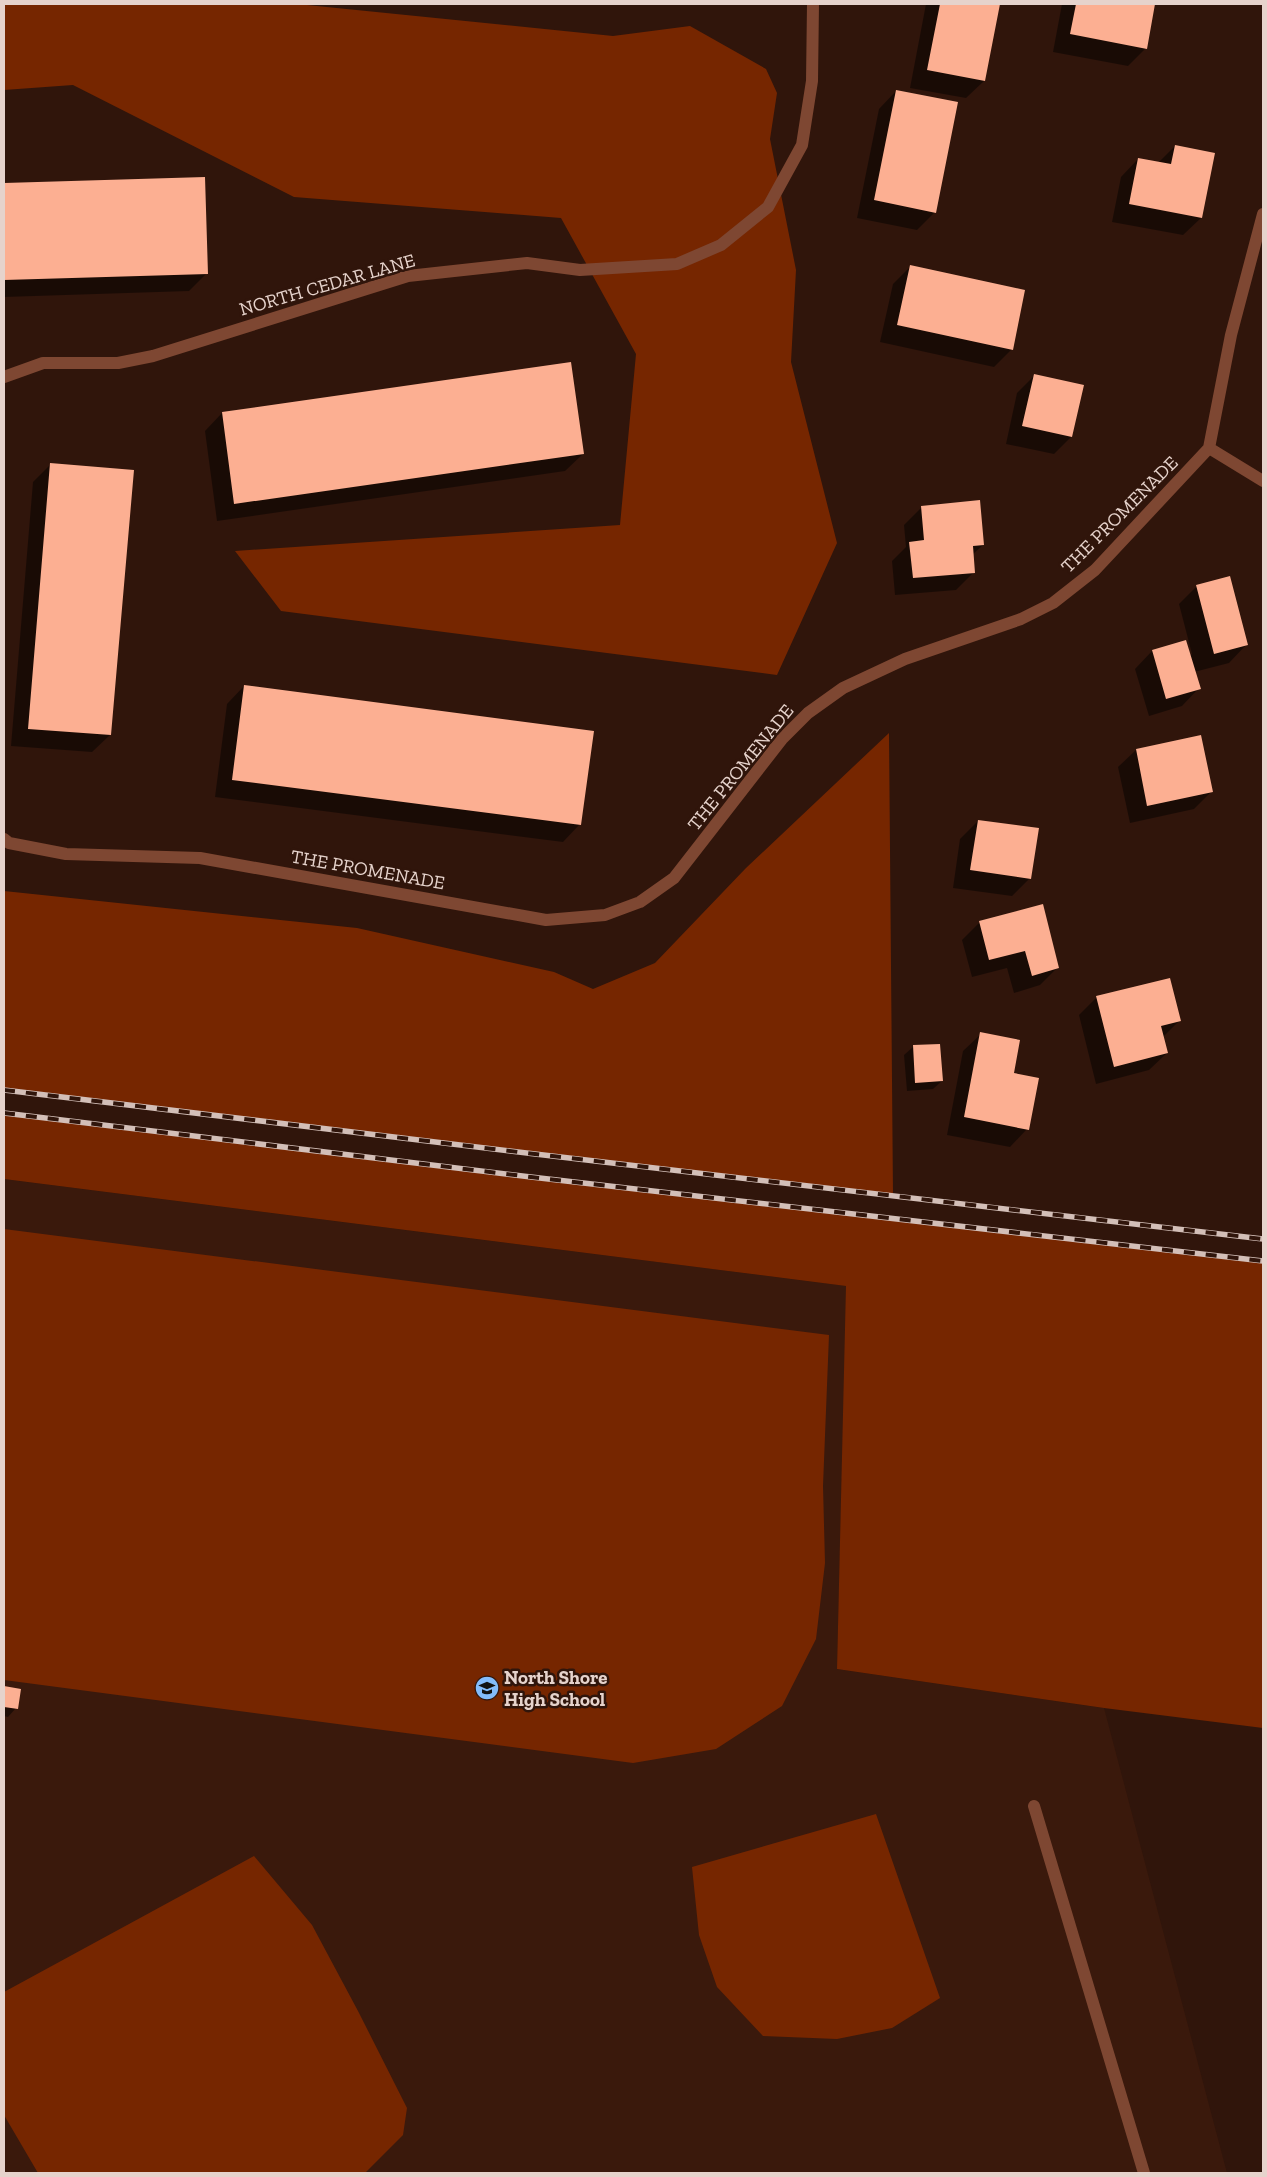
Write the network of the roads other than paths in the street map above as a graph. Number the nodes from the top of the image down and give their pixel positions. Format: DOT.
graph roads {
  1 [pos="813,4"];
  2 [pos="1263,214"];
  3 [pos="4,377"];
  4 [pos="1209,448"];
  5 [pos="1263,481"];
  6 [pos="4,839"];
  7 [pos="1034,1806"];
  8 [pos="1144,2173"];
  1 -- 3 [label="street, NORTH CEDAR LANE"];
  2 -- 4 [label="street"];
  4 -- 5 [label="street"];
  4 -- 6 [label="street, THE PROMENADE"];
  7 -- 8 [label="street"];
}
